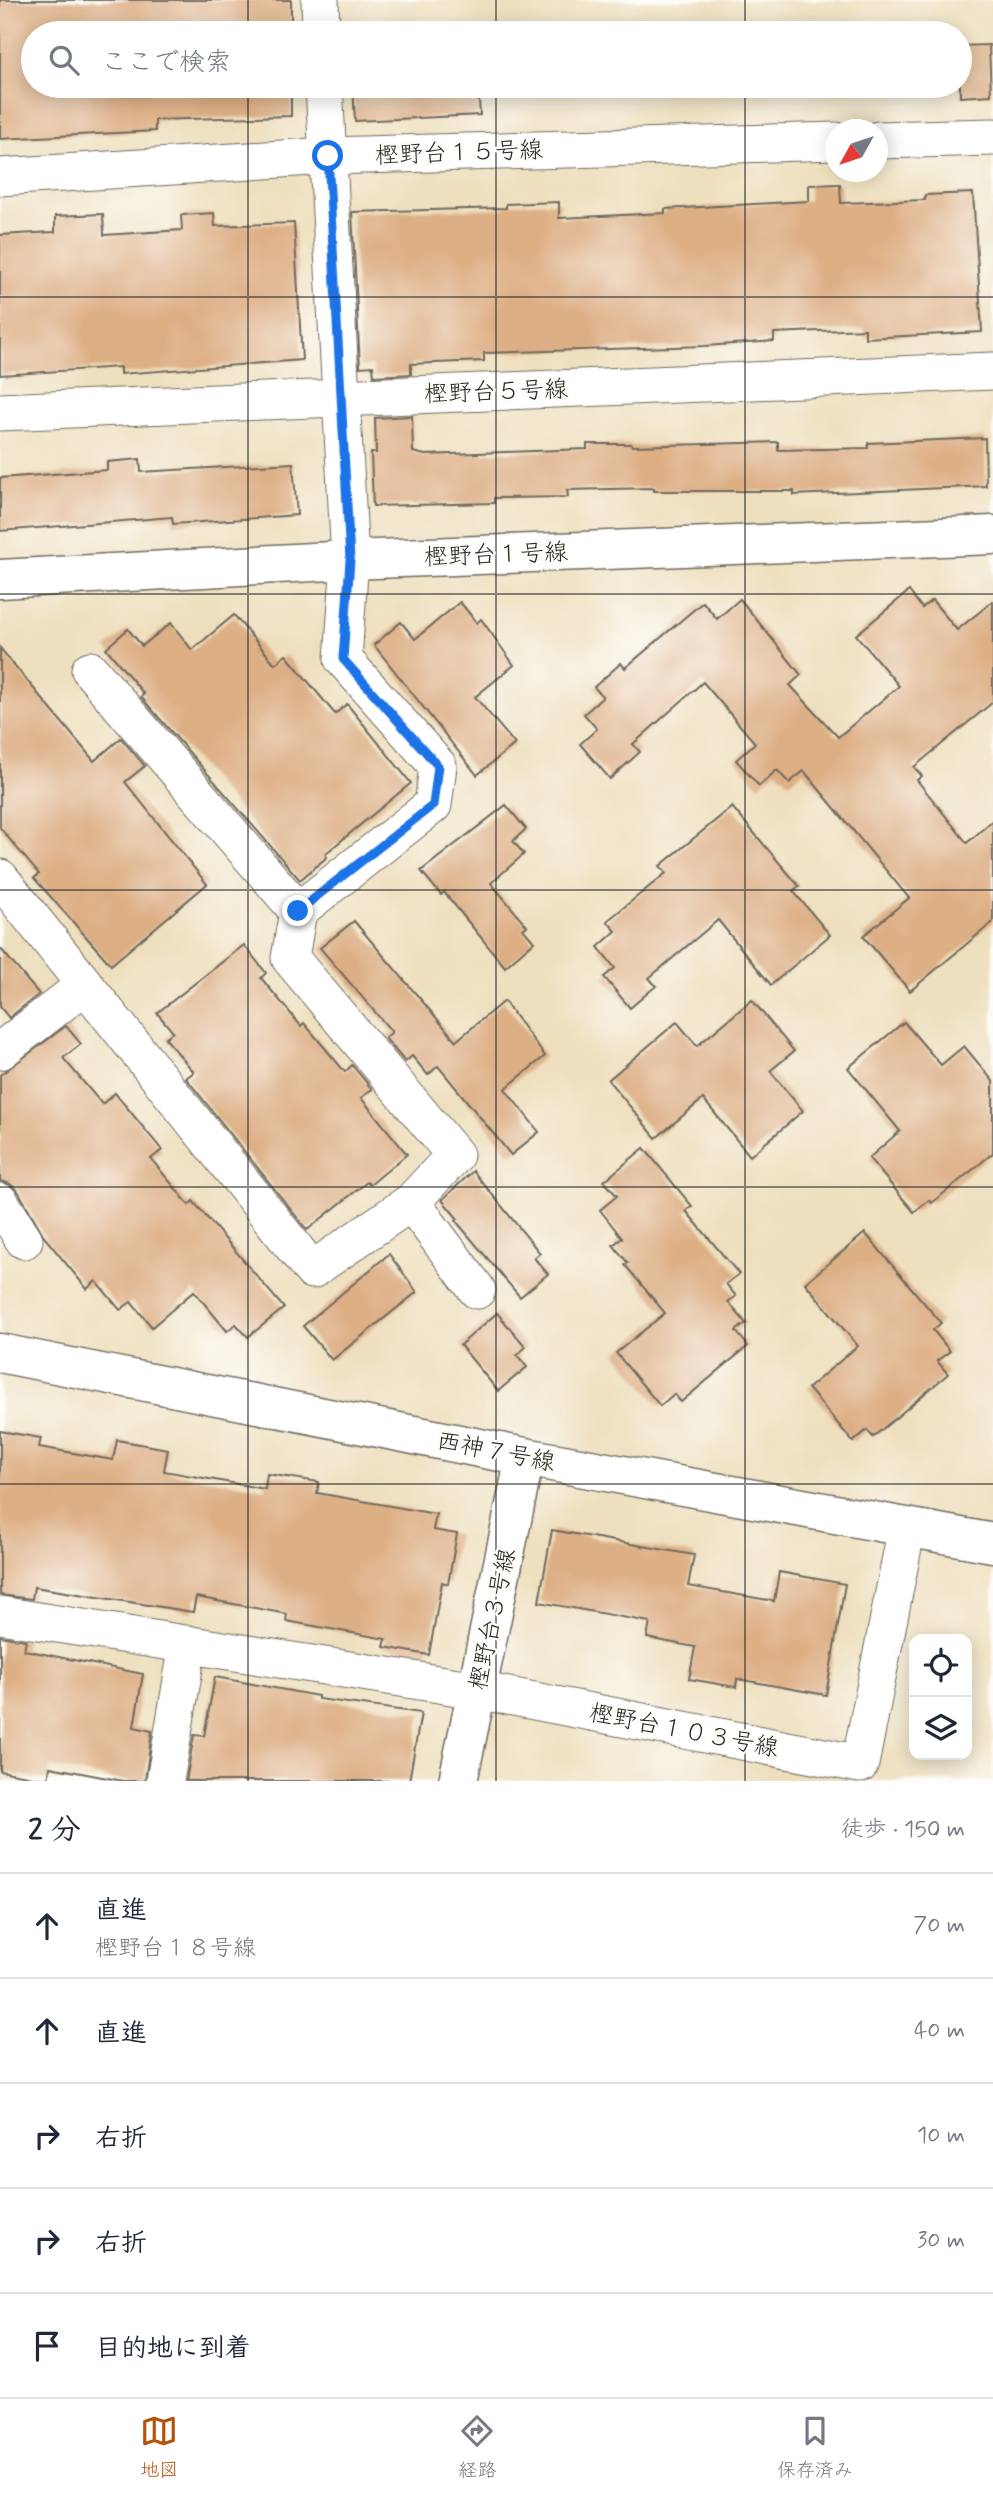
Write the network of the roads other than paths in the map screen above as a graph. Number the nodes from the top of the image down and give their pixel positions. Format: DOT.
graph roads {
  1 [pos="320,0"];
  2 [pos="321,21"];
  3 [pos="325,98"];
  4 [pos="993,136"];
  5 [pos="888,140"];
  6 [pos="825,141"];
  7 [pos="328,156"];
  8 [pos="0,177"];
  9 [pos="993,370"];
  10 [pos="341,397"];
  11 [pos="0,412"];
  12 [pos="993,535"];
  13 [pos="350,560"];
  14 [pos="0,579"];
  15 [pos="90,670"];
  16 [pos="0,878"];
  17 [pos="298,911"];
  18 [pos="84,986"];
  19 [pos="0,1051"];
  20 [pos="0,1202"];
  21 [pos="411,1202"];
  22 [pos="24,1240"];
  23 [pos="477,1290"];
  24 [pos="0,1353"];
  25 [pos="525,1457"];
  26 [pos="907,1527"];
  27 [pos="993,1543"];
  28 [pos="0,1615"];
  29 [pos="188,1644"];
  30 [pos="477,1690"];
  31 [pos="165,1781"];
  32 [pos="458,1781"];
  1 -- 2 [label="street"];
  3 -- 7 [label="street"];
  4 -- 5 [label="street"];
  6 -- 7 [label="street, 樫野台１５号線"];
  7 -- 8 [label="street, 樫野台１５号線"];
  7 -- 10 [label="street"];
  9 -- 10 [label="street, 樫野台５号線"];
  10 -- 11 [label="street, 樫野台５号線"];
  10 -- 13 [label="street"];
  12 -- 13 [label="street, 樫野台１号線"];
  13 -- 14 [label="street, 樫野台１号線"];
  13 -- 17 [label="street"];
  15 -- 17 [label="street"];
  16 -- 18 [label="street"];
  17 -- 21 [label="street"];
  18 -- 19 [label="street"];
  18 -- 21 [label="street"];
  20 -- 22 [label="street"];
  21 -- 23 [label="street"];
  24 -- 25 [label="street, 西神７号線"];
  25 -- 26 [label="street, 西神７号線"];
  25 -- 30 [label="street, 樫野台３号線"];
  26 -- 27 [label="street, 西神７号線"];
  26 -- 30 [label="street, 樫野台１０３号線"];
  28 -- 29 [label="street"];
  29 -- 30 [label="street"];
  29 -- 31 [label="street"];
  30 -- 32 [label="street, 樫野台３号線"];
}
